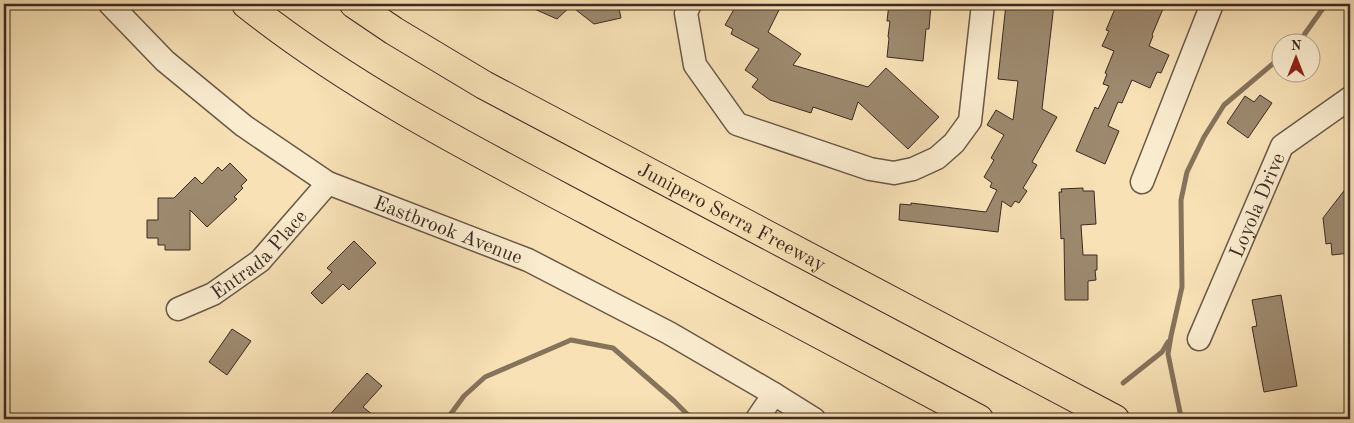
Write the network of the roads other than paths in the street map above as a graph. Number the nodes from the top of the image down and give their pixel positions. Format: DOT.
graph roads {
  1 [pos="110,4"];
  2 [pos="246,4"];
  3 [pos="354,4"];
  4 [pos="690,4"];
  5 [pos="983,4"];
  6 [pos="1212,4"];
  7 [pos="1350,98"];
  8 [pos="1142,182"];
  9 [pos="328,184"];
  10 [pos="178,309"];
  11 [pos="1199,339"];
  12 [pos="774,394"];
  13 [pos="757,419"];
  14 [pos="814,419"];
  15 [pos="979,419"];
  16 [pos="1115,419"];
  1 -- 9 [label="street, Eastbrook Avenue"];
  2 -- 15 [label="highway"];
  3 -- 16 [label="highway, Junipero Serra Freeway"];
  4 -- 5 [label="street"];
  6 -- 8 [label="street"];
  7 -- 11 [label="street, Loyola Drive"];
  9 -- 10 [label="street, Entrada Place"];
  9 -- 12 [label="street, Eastbrook Avenue"];
  12 -- 13 [label="street"];
  12 -- 14 [label="street, Eastbrook Avenue"];
}
